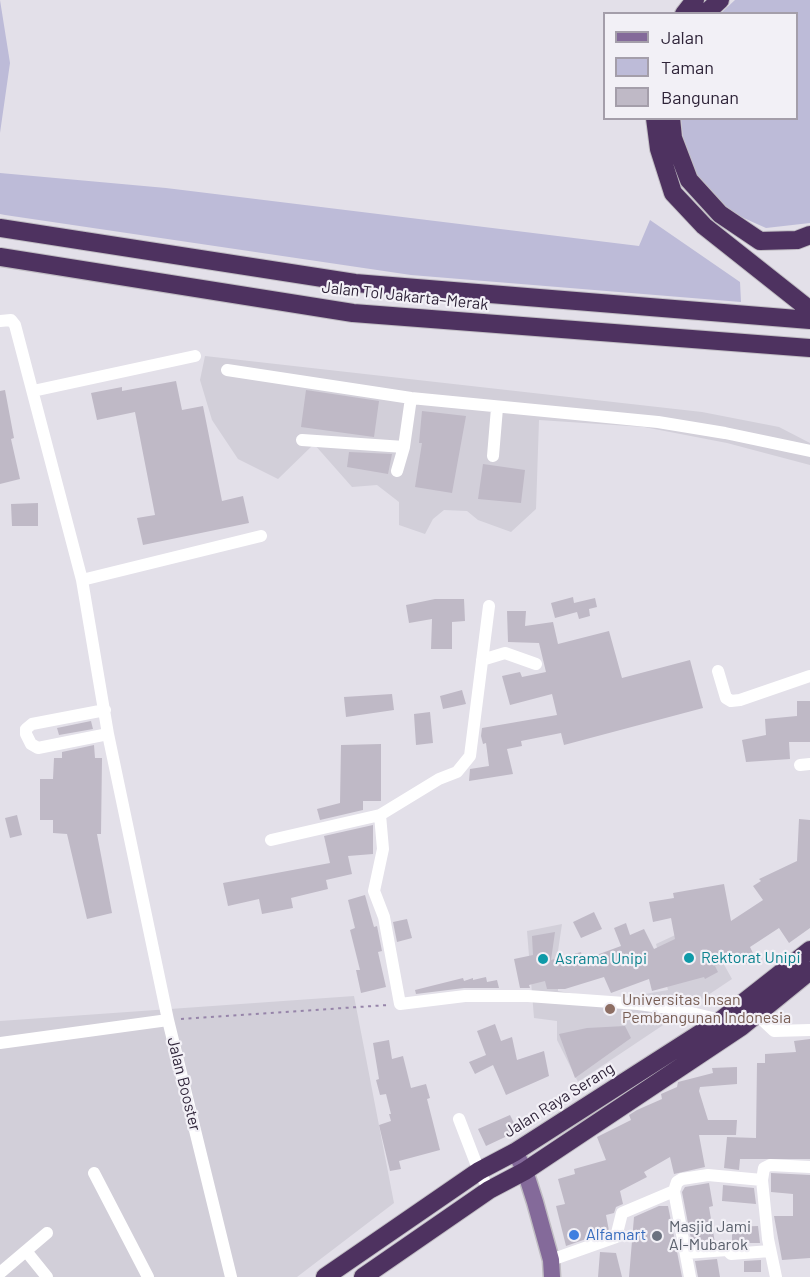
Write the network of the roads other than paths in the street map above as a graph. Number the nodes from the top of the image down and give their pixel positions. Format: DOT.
graph roads {
  1 [pos="695,0"];
  2 [pos="720,0"];
  3 [pos="686,12"];
  4 [pos="707,12"];
  5 [pos="655,120"];
  6 [pos="671,120"];
  7 [pos="0,228"];
  8 [pos="810,235"];
  9 [pos="0,257"];
  10 [pos="810,310"];
  11 [pos="810,320"];
  12 [pos="0,321"];
  13 [pos="810,348"];
  14 [pos="195,357"];
  15 [pos="227,369"];
  16 [pos="33,391"];
  17 [pos="411,398"];
  18 [pos="497,408"];
  19 [pos="302,440"];
  20 [pos="404,447"];
  21 [pos="810,452"];
  22 [pos="493,456"];
  23 [pos="396,471"];
  24 [pos="261,536"];
  25 [pos="82,580"];
  26 [pos="489,606"];
  27 [pos="482,660"];
  28 [pos="537,664"];
  29 [pos="718,671"];
  30 [pos="810,676"];
  31 [pos="105,710"];
  32 [pos="108,734"];
  33 [pos="380,815"];
  34 [pos="271,840"];
  35 [pos="810,950"];
  36 [pos="810,971"];
  37 [pos="757,1015"];
  38 [pos="168,1020"];
  39 [pos="720,1020"];
  40 [pos="810,1030"];
  41 [pos="0,1043"];
  42 [pos="459,1119"];
  43 [pos="515,1152"];
  44 [pos="810,1167"];
  45 [pos="479,1171"];
  46 [pos="525,1171"];
  47 [pos="94,1173"];
  48 [pos="762,1180"];
  49 [pos="489,1190"];
  50 [pos="674,1191"];
  51 [pos="47,1233"];
  52 [pos="26,1251"];
  53 [pos="770,1251"];
  54 [pos="687,1253"];
  55 [pos="551,1269"];
  56 [pos="0,1273"];
  57 [pos="47,1277"];
  58 [pos="148,1277"];
  59 [pos="231,1277"];
  60 [pos="325,1277"];
  61 [pos="363,1277"];
  62 [pos="690,1277"];
  63 [pos="776,1277"];
  1 -- 3 [label="highway"];
  2 -- 4 [label="highway"];
  5 -- 10 [label="highway"];
  6 -- 8 [label="highway"];
  7 -- 11 [label="highway, Jalan Tol Jakarta–Merak"];
  9 -- 13 [label="highway, Jalan Tol Jakarta–Merak"];
  12 -- 16 [label="street"];
  14 -- 16 [label="street"];
  15 -- 17 [label="street"];
  16 -- 25 [label="street"];
  17 -- 18 [label="street"];
  17 -- 20 [label="street"];
  18 -- 21 [label="street"];
  18 -- 22 [label="street"];
  19 -- 20 [label="street"];
  20 -- 23 [label="street"];
  24 -- 25 [label="street"];
  25 -- 31 [label="street"];
  26 -- 27 [label="street"];
  27 -- 28 [label="street"];
  27 -- 33 [label="street"];
  29 -- 30 [label="street"];
  31 -- 32 [label="street"];
  31 -- 32 [label="street"];
  32 -- 38 [label="street"];
  33 -- 34 [label="street"];
  33 -- 39 [label="street"];
  35 -- 39 [label="highway, Jalan Raya Serang"];
  36 -- 37 [label="highway"];
  37 -- 40 [label="street"];
  37 -- 46 [label="highway"];
  38 -- 41 [label="street, Jalan Booster"];
  38 -- 59 [label="street, Jalan Booster"];
  39 -- 43 [label="highway, Jalan Raya Serang"];
  42 -- 45 [label="street"];
  43 -- 45 [label="highway, Jalan Raya Serang"];
  43 -- 46 [label="main road"];
  44 -- 48 [label="street"];
  45 -- 49 [label="street"];
  45 -- 60 [label="highway, Jalan Raya Serang"];
  46 -- 49 [label="highway"];
  46 -- 55 [label="main road"];
  47 -- 58 [label="street"];
  48 -- 50 [label="street"];
  48 -- 53 [label="street"];
  49 -- 61 [label="highway"];
  50 -- 54 [label="street"];
  50 -- 55 [label="street"];
  51 -- 52 [label="street"];
  52 -- 56 [label="street"];
  52 -- 57 [label="street"];
  53 -- 54 [label="street"];
  53 -- 63 [label="street"];
  54 -- 62 [label="street"];
}
